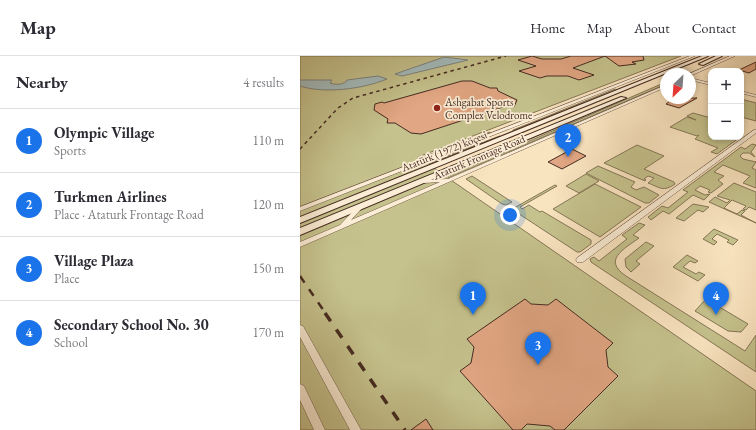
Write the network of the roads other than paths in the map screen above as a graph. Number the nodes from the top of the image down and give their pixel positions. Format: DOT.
graph roads {
  1 [pos="693,56"];
  2 [pos="698,56"];
  3 [pos="706,56"];
  4 [pos="733,56"];
  5 [pos="718,59"];
  6 [pos="693,68"];
  7 [pos="696,72"];
  8 [pos="696,80"];
  9 [pos="660,82"];
  10 [pos="708,83"];
  11 [pos="621,88"];
  12 [pos="660,89"];
  13 [pos="744,93"];
  14 [pos="756,96"];
  15 [pos="756,131"];
  16 [pos="503,132"];
  17 [pos="511,136"];
  18 [pos="450,180"];
  19 [pos="424,181"];
  20 [pos="360,207"];
  21 [pos="300,209"];
  22 [pos="300,220"];
  23 [pos="342,226"];
  24 [pos="300,232"];
  25 [pos="300,245"];
  26 [pos="580,260"];
  27 [pos="300,329"];
  28 [pos="300,389"];
  29 [pos="320,430"];
  30 [pos="356,430"];
  1 -- 2 [label="main road"];
  1 -- 11 [label="street, Ataturk Frontage Road"];
  3 -- 11 [label="main road, Atatürk (1972) köçesi"];
  4 -- 5 [label="street"];
  5 -- 6 [label="main road"];
  5 -- 7 [label="street"];
  8 -- 10 [label="street"];
  9 -- 19 [label="main road, Atatürk (1972) köçesi"];
  11 -- 16 [label="street, Ataturk Frontage Road"];
  11 -- 17 [label="main road, Atatürk (1972) köçesi"];
  12 -- 18 [label="street, Ataturk Frontage Road"];
  13 -- 14 [label="street"];
  15 -- 26 [label="street"];
  16 -- 17 [label="main road"];
  16 -- 21 [label="street, Ataturk Frontage Road"];
  17 -- 22 [label="main road, Atatürk (1972) köçesi"];
  18 -- 19 [label="street"];
  18 -- 23 [label="street, Ataturk Frontage Road"];
  19 -- 20 [label="main road, Atatürk (1972) köçesi"];
  20 -- 23 [label="street"];
  20 -- 24 [label="main road, Atatürk (1972) köçesi"];
  23 -- 25 [label="street, Ataturk Frontage Road"];
  27 -- 30 [label="street"];
  28 -- 29 [label="street"];
}
